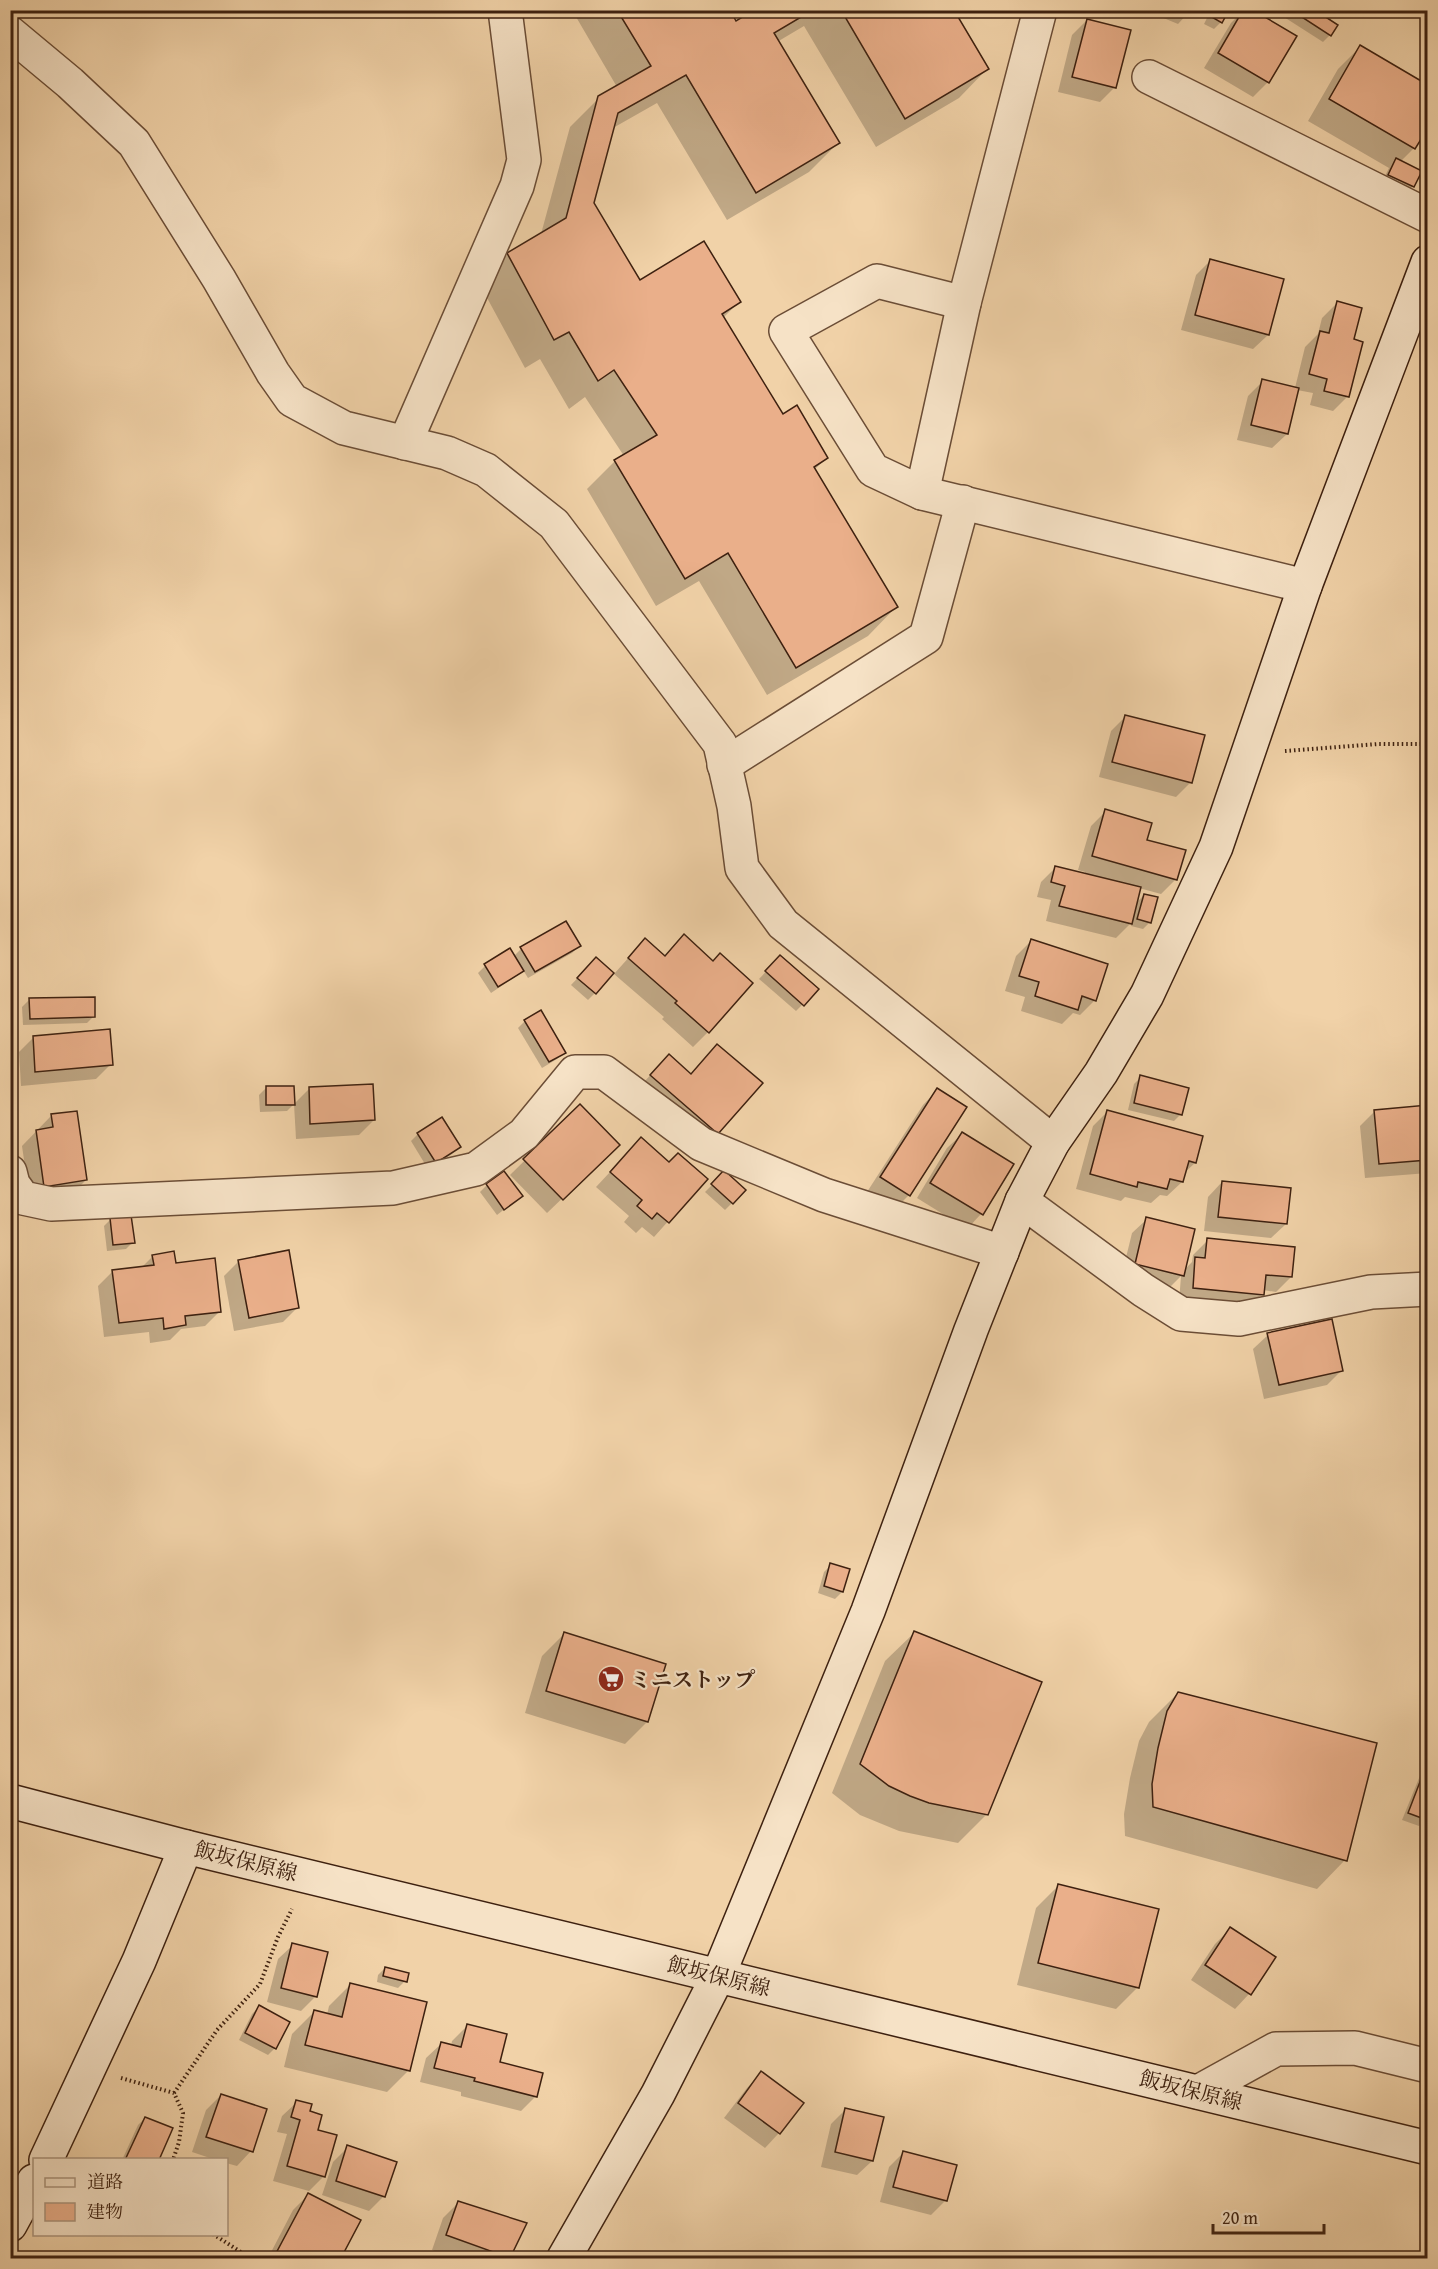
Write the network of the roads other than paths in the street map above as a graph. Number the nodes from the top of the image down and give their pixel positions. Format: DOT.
graph roads {
  1 [pos="505,10"];
  2 [pos="1040,10"];
  3 [pos="10,33"];
  4 [pos="1149,77"];
  5 [pos="1428,216"];
  6 [pos="1428,262"];
  7 [pos="964,303"];
  8 [pos="405,443"];
  9 [pos="922,493"];
  10 [pos="963,502"];
  11 [pos="1305,586"];
  12 [pos="724,765"];
  13 [pos="1053,1142"];
  14 [pos="10,1172"];
  15 [pos="1022,1201"];
  16 [pos="1002,1252"];
  17 [pos="1428,1289"];
  18 [pos="10,1801"];
  19 [pos="186,1847"];
  20 [pos="718,1976"];
  21 [pos="1428,2066"];
  22 [pos="1198,2092"];
  23 [pos="1428,2148"];
  24 [pos="47,2158"];
  25 [pos="33,2183"];
  26 [pos="10,2225"];
  27 [pos="564,2259"];
  1 -- 8 [label="street"];
  2 -- 7 [label="street"];
  3 -- 8 [label="street"];
  4 -- 5 [label="street"];
  6 -- 11 [label="street"];
  7 -- 9 [label="street"];
  7 -- 9 [label="street"];
  8 -- 12 [label="street"];
  9 -- 10 [label="street"];
  10 -- 11 [label="street"];
  10 -- 12 [label="street"];
  11 -- 13 [label="street"];
  12 -- 13 [label="street"];
  13 -- 15 [label="street"];
  14 -- 16 [label="street"];
  15 -- 16 [label="street"];
  15 -- 17 [label="street"];
  16 -- 20 [label="street"];
  18 -- 19 [label="street, 飯坂保原線"];
  19 -- 20 [label="street, 飯坂保原線"];
  19 -- 24 [label="street"];
  20 -- 22 [label="street, 飯坂保原線"];
  20 -- 27 [label="street"];
  21 -- 22 [label="street"];
  22 -- 23 [label="street, 飯坂保原線"];
  25 -- 26 [label="street"];
}
